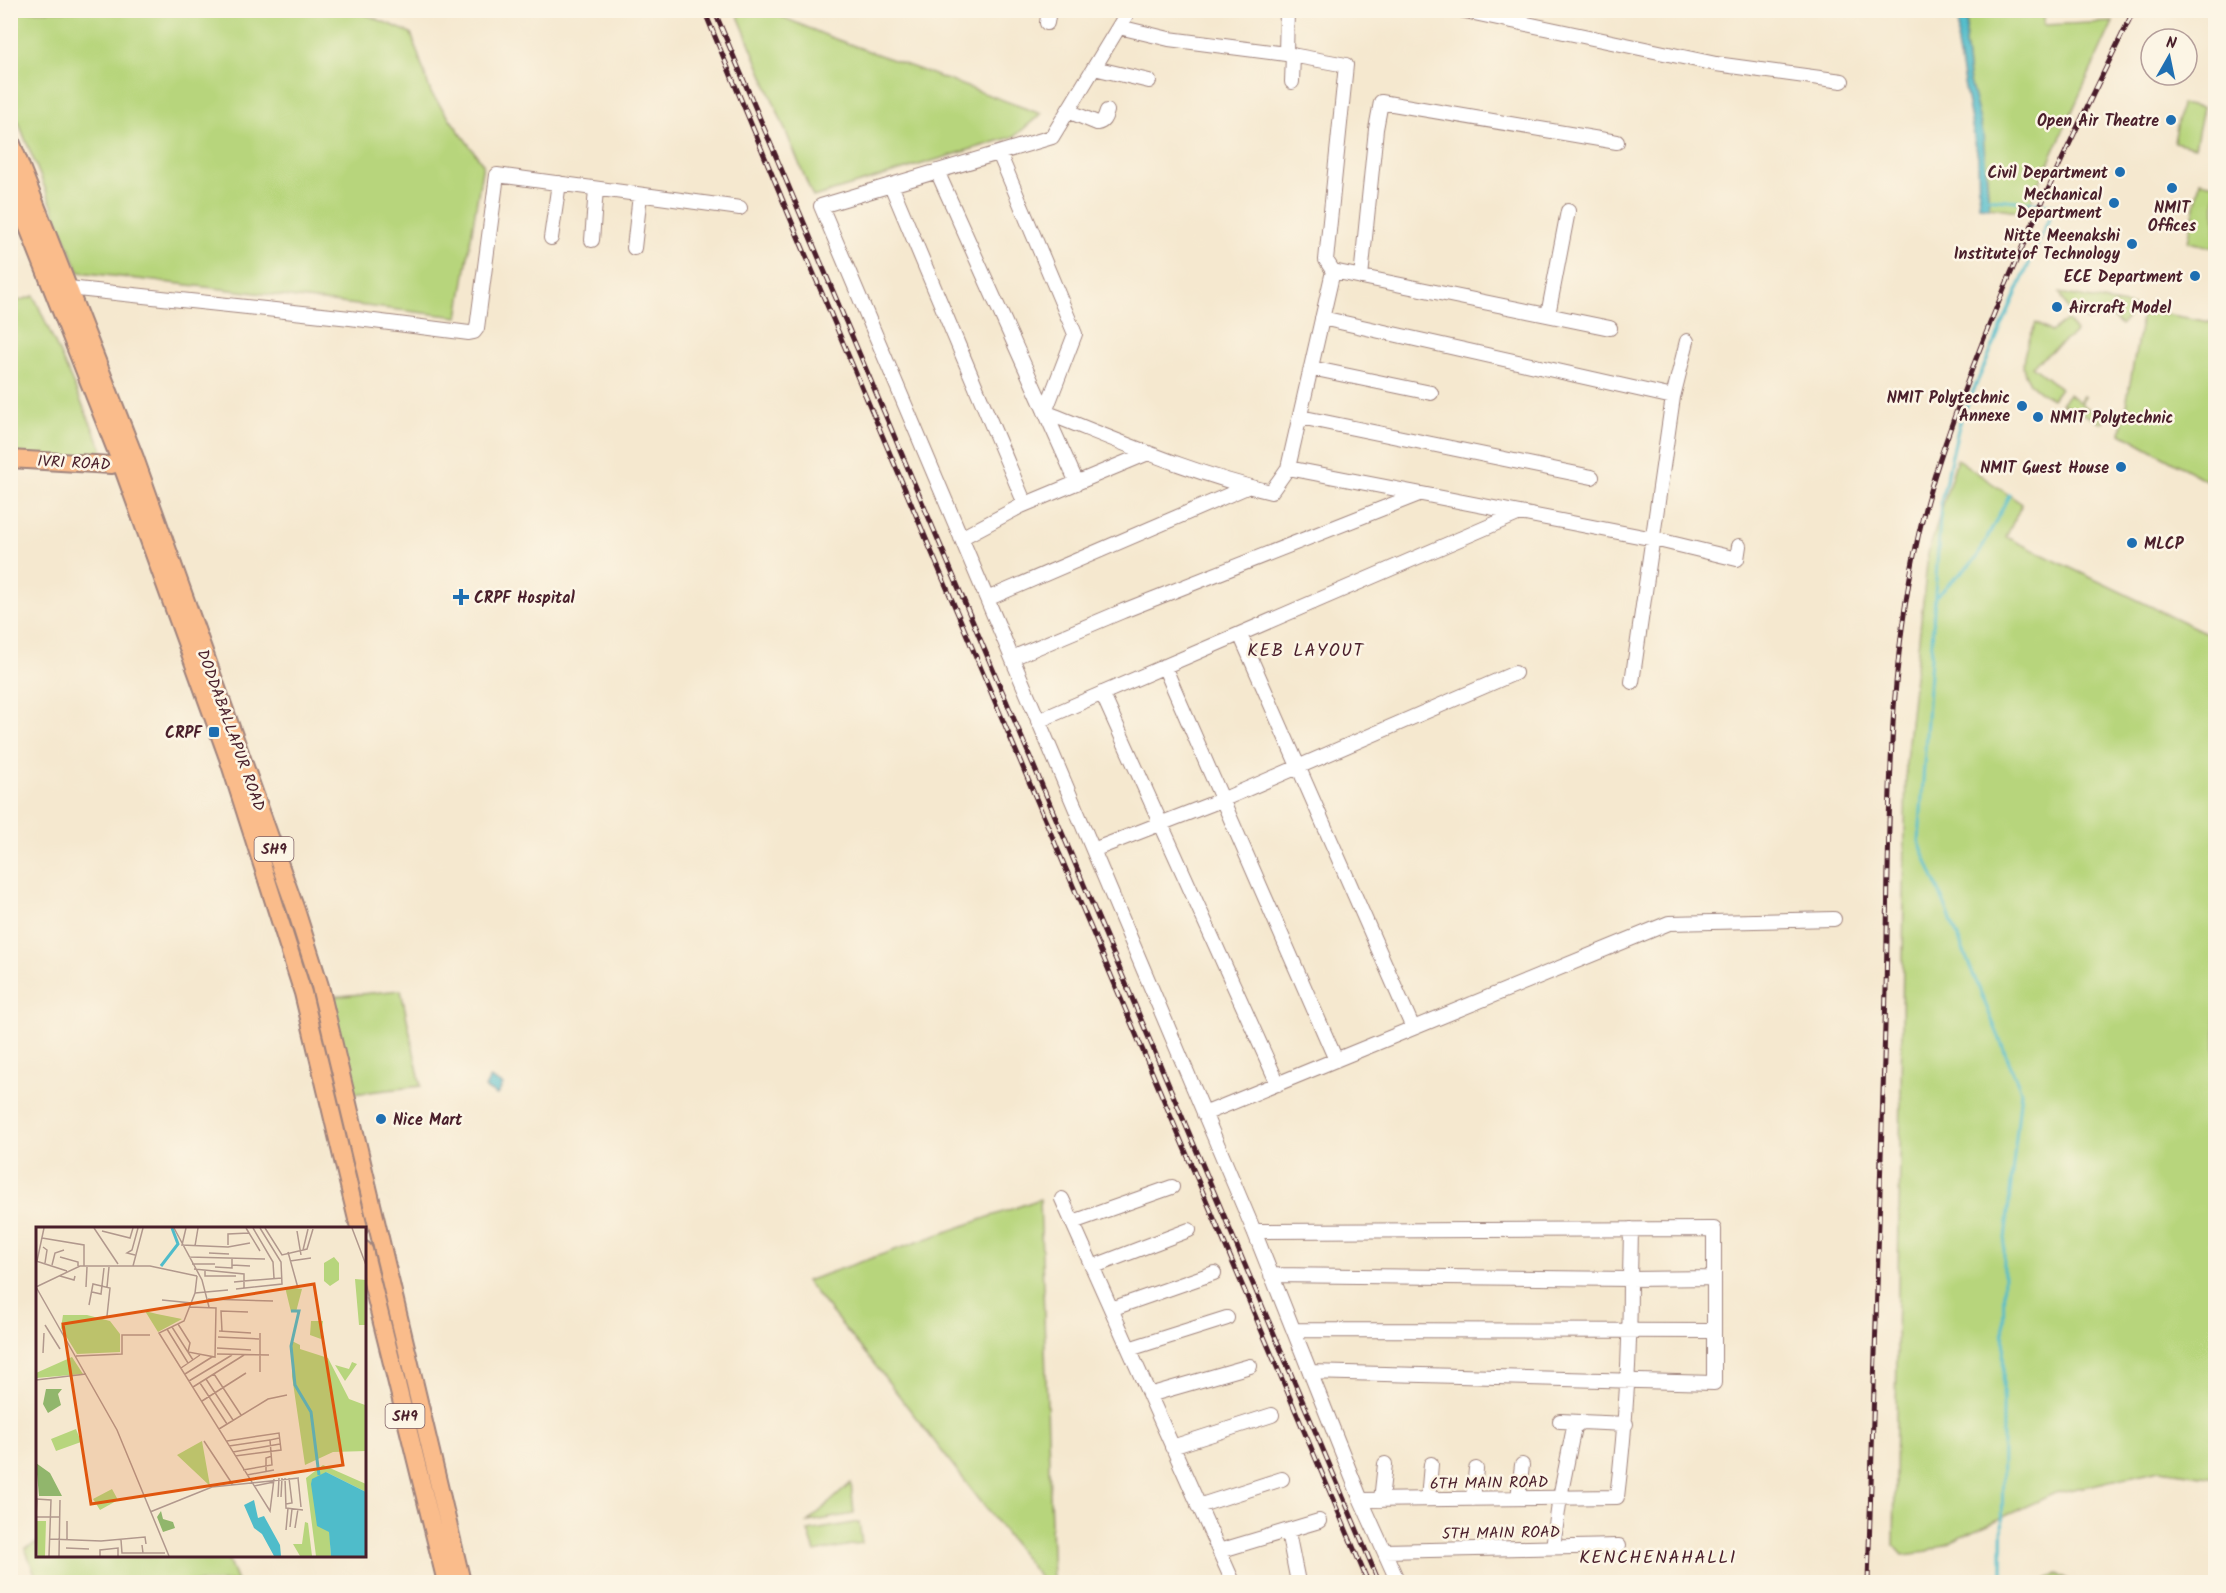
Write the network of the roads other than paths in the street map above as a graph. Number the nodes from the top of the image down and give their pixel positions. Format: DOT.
graph roads {
  1 [pos="1129,10"];
  2 [pos="1287,10"];
  3 [pos="1460,10"];
  4 [pos="1119,27"];
  5 [pos="1290,54"];
  6 [pos="1094,68"];
  7 [pos="1149,81"];
  8 [pos="1842,81"];
  9 [pos="1292,82"];
  10 [pos="1068,111"];
  11 [pos="1107,111"];
  12 [pos="10,139"];
  13 [pos="1617,142"];
  14 [pos="999,153"];
  15 [pos="937,171"];
  16 [pos="10,182"];
  17 [pos="559,183"];
  18 [pos="891,185"];
  19 [pos="596,189"];
  20 [pos="640,195"];
  21 [pos="740,208"];
  22 [pos="1568,211"];
  23 [pos="551,238"];
  24 [pos="592,240"];
  25 [pos="634,248"];
  26 [pos="1333,271"];
  27 [pos="1361,277"];
  28 [pos="68,288"];
  29 [pos="1548,315"];
  30 [pos="1322,318"];
  31 [pos="1610,328"];
  32 [pos="1687,341"];
  33 [pos="1311,368"];
  34 [pos="1431,393"];
  35 [pos="1673,397"];
  36 [pos="1045,412"];
  37 [pos="1300,417"];
  38 [pos="1148,453"];
  39 [pos="10,459"];
  40 [pos="128,460"];
  41 [pos="1288,468"];
  42 [pos="1592,477"];
  43 [pos="1077,483"];
  44 [pos="1247,486"];
  45 [pos="1419,494"];
  46 [pos="1025,504"];
  47 [pos="1520,513"];
  48 [pos="961,538"];
  49 [pos="1654,539"];
  50 [pos="1739,546"];
  51 [pos="987,599"];
  52 [pos="1239,634"];
  53 [pos="1012,658"];
  54 [pos="1164,666"];
  55 [pos="1515,673"];
  56 [pos="1632,682"];
  57 [pos="1102,693"];
  58 [pos="1038,721"];
  59 [pos="1299,766"];
  60 [pos="1224,799"];
  61 [pos="1160,824"];
  62 [pos="1093,850"];
  63 [pos="1834,919"];
  64 [pos="1413,1028"];
  65 [pos="1336,1060"];
  66 [pos="1278,1084"];
  67 [pos="1204,1114"];
  68 [pos="1172,1187"];
  69 [pos="1062,1199"];
  70 [pos="1073,1222"];
  71 [pos="359,1227"];
  72 [pos="1631,1229"];
  73 [pos="1189,1230"];
  74 [pos="1254,1231"];
  75 [pos="366,1258"];
  76 [pos="1092,1267"];
  77 [pos="1214,1273"];
  78 [pos="1271,1275"];
  79 [pos="1714,1278"];
  80 [pos="1630,1279"];
  81 [pos="1111,1309"];
  82 [pos="1227,1318"];
  83 [pos="1630,1329"];
  84 [pos="1293,1330"];
  85 [pos="1714,1331"];
  86 [pos="1129,1349"];
  87 [pos="1250,1366"];
  88 [pos="1310,1372"];
  89 [pos="1629,1380"];
  90 [pos="1149,1395"];
  91 [pos="1272,1415"];
  92 [pos="1560,1421"];
  93 [pos="1581,1422"];
  94 [pos="1626,1424"];
  95 [pos="1172,1447"];
  96 [pos="1385,1464"];
  97 [pos="1431,1464"];
  98 [pos="1522,1466"];
  99 [pos="1476,1469"];
  100 [pos="1282,1479"];
  101 [pos="1560,1497"];
  102 [pos="1518,1498"];
  103 [pos="1428,1499"];
  104 [pos="1473,1499"];
  105 [pos="1361,1500"];
  106 [pos="1381,1500"];
  107 [pos="1198,1506"];
  108 [pos="1319,1521"];
  109 [pos="1288,1532"];
  110 [pos="1619,1546"];
  111 [pos="1553,1547"];
  112 [pos="1219,1551"];
  113 [pos="1384,1551"];
  114 [pos="446,1582"];
  115 [pos="462,1582"];
  116 [pos="1233,1582"];
  117 [pos="1298,1582"];
  118 [pos="1398,1582"];
  1 -- 4 [label="street"];
  2 -- 5 [label="street"];
  3 -- 8 [label="street"];
  4 -- 5 [label="street"];
  4 -- 6 [label="street"];
  5 -- 9 [label="street"];
  5 -- 26 [label="street"];
  6 -- 7 [label="street"];
  6 -- 10 [label="street"];
  10 -- 11 [label="street"];
  10 -- 14 [label="street"];
  12 -- 28 [label="main road, DODDABALLAPUR ROAD / SH9"];
  13 -- 27 [label="street"];
  14 -- 15 [label="street"];
  14 -- 36 [label="street"];
  15 -- 18 [label="street"];
  15 -- 36 [label="street"];
  16 -- 40 [label="main road, DODDABALLAPUR ROAD / SH9"];
  17 -- 19 [label="street"];
  17 -- 23 [label="street"];
  17 -- 28 [label="street"];
  18 -- 46 [label="street"];
  18 -- 48 [label="street"];
  19 -- 20 [label="street"];
  19 -- 24 [label="street"];
  20 -- 21 [label="street"];
  20 -- 25 [label="street"];
  22 -- 29 [label="street"];
  26 -- 27 [label="street"];
  26 -- 30 [label="street"];
  27 -- 29 [label="street"];
  28 -- 40 [label="main road, DODDABALLAPUR ROAD / SH9"];
  29 -- 31 [label="street"];
  30 -- 33 [label="street"];
  30 -- 35 [label="street"];
  32 -- 35 [label="street"];
  33 -- 34 [label="street"];
  33 -- 37 [label="street"];
  35 -- 49 [label="street"];
  36 -- 38 [label="street"];
  36 -- 43 [label="street"];
  37 -- 41 [label="street"];
  37 -- 42 [label="street"];
  38 -- 43 [label="street"];
  38 -- 44 [label="street"];
  39 -- 40 [label="main road, IVRI ROAD"];
  40 -- 71 [label="main road, DODDABALLAPUR ROAD / SH9"];
  40 -- 115 [label="main road, DODDABALLAPUR ROAD / SH9"];
  41 -- 44 [label="street"];
  41 -- 45 [label="street"];
  43 -- 46 [label="street"];
  44 -- 51 [label="street"];
  45 -- 47 [label="street"];
  45 -- 53 [label="street"];
  46 -- 48 [label="street"];
  47 -- 49 [label="street"];
  47 -- 52 [label="street"];
  48 -- 51 [label="street"];
  49 -- 50 [label="street"];
  49 -- 56 [label="street"];
  51 -- 53 [label="street"];
  52 -- 54 [label="street"];
  52 -- 59 [label="street"];
  53 -- 58 [label="street"];
  54 -- 57 [label="street"];
  54 -- 60 [label="street"];
  55 -- 59 [label="street"];
  57 -- 58 [label="street"];
  57 -- 61 [label="street"];
  58 -- 62 [label="street"];
  59 -- 60 [label="street"];
  59 -- 64 [label="street"];
  60 -- 61 [label="street"];
  60 -- 65 [label="street"];
  61 -- 62 [label="street"];
  61 -- 66 [label="street"];
  62 -- 67 [label="street"];
  63 -- 64 [label="street"];
  64 -- 65 [label="street"];
  65 -- 66 [label="street"];
  66 -- 67 [label="street"];
  67 -- 74 [label="street"];
  68 -- 70 [label="street"];
  69 -- 70 [label="street"];
  70 -- 76 [label="street"];
  72 -- 74 [label="street"];
  72 -- 79 [label="street"];
  72 -- 80 [label="street"];
  73 -- 76 [label="street"];
  74 -- 78 [label="street"];
  75 -- 114 [label="main road, SH9"];
  76 -- 81 [label="street"];
  77 -- 81 [label="street"];
  78 -- 80 [label="street"];
  78 -- 84 [label="street"];
  79 -- 80 [label="street"];
  79 -- 85 [label="street"];
  80 -- 83 [label="street"];
  81 -- 86 [label="street"];
  82 -- 86 [label="street"];
  83 -- 84 [label="street"];
  83 -- 85 [label="street"];
  83 -- 89 [label="street"];
  84 -- 88 [label="street"];
  85 -- 89 [label="street"];
  86 -- 90 [label="street"];
  87 -- 90 [label="street"];
  88 -- 89 [label="street"];
  88 -- 105 [label="street"];
  89 -- 94 [label="street"];
  90 -- 95 [label="street"];
  91 -- 95 [label="street"];
  92 -- 93 [label="street"];
  93 -- 94 [label="street"];
  93 -- 101 [label="street"];
  94 -- 101 [label="street, 6TH MAIN ROAD"];
  95 -- 107 [label="street"];
  96 -- 106 [label="street"];
  97 -- 103 [label="street"];
  98 -- 102 [label="street"];
  99 -- 104 [label="street"];
  100 -- 107 [label="street"];
  101 -- 102 [label="street, 6TH MAIN ROAD"];
  101 -- 111 [label="street"];
  102 -- 104 [label="street, 6TH MAIN ROAD"];
  103 -- 104 [label="street, 6TH MAIN ROAD"];
  103 -- 106 [label="street, 6TH MAIN ROAD"];
  105 -- 106 [label="street, 6TH MAIN ROAD"];
  105 -- 113 [label="street"];
  107 -- 112 [label="street"];
  108 -- 109 [label="street"];
  109 -- 112 [label="street"];
  109 -- 117 [label="street"];
  110 -- 111 [label="street, 5TH MAIN ROAD"];
  111 -- 113 [label="street, 5TH MAIN ROAD"];
  112 -- 116 [label="street"];
  113 -- 118 [label="street"];
}
